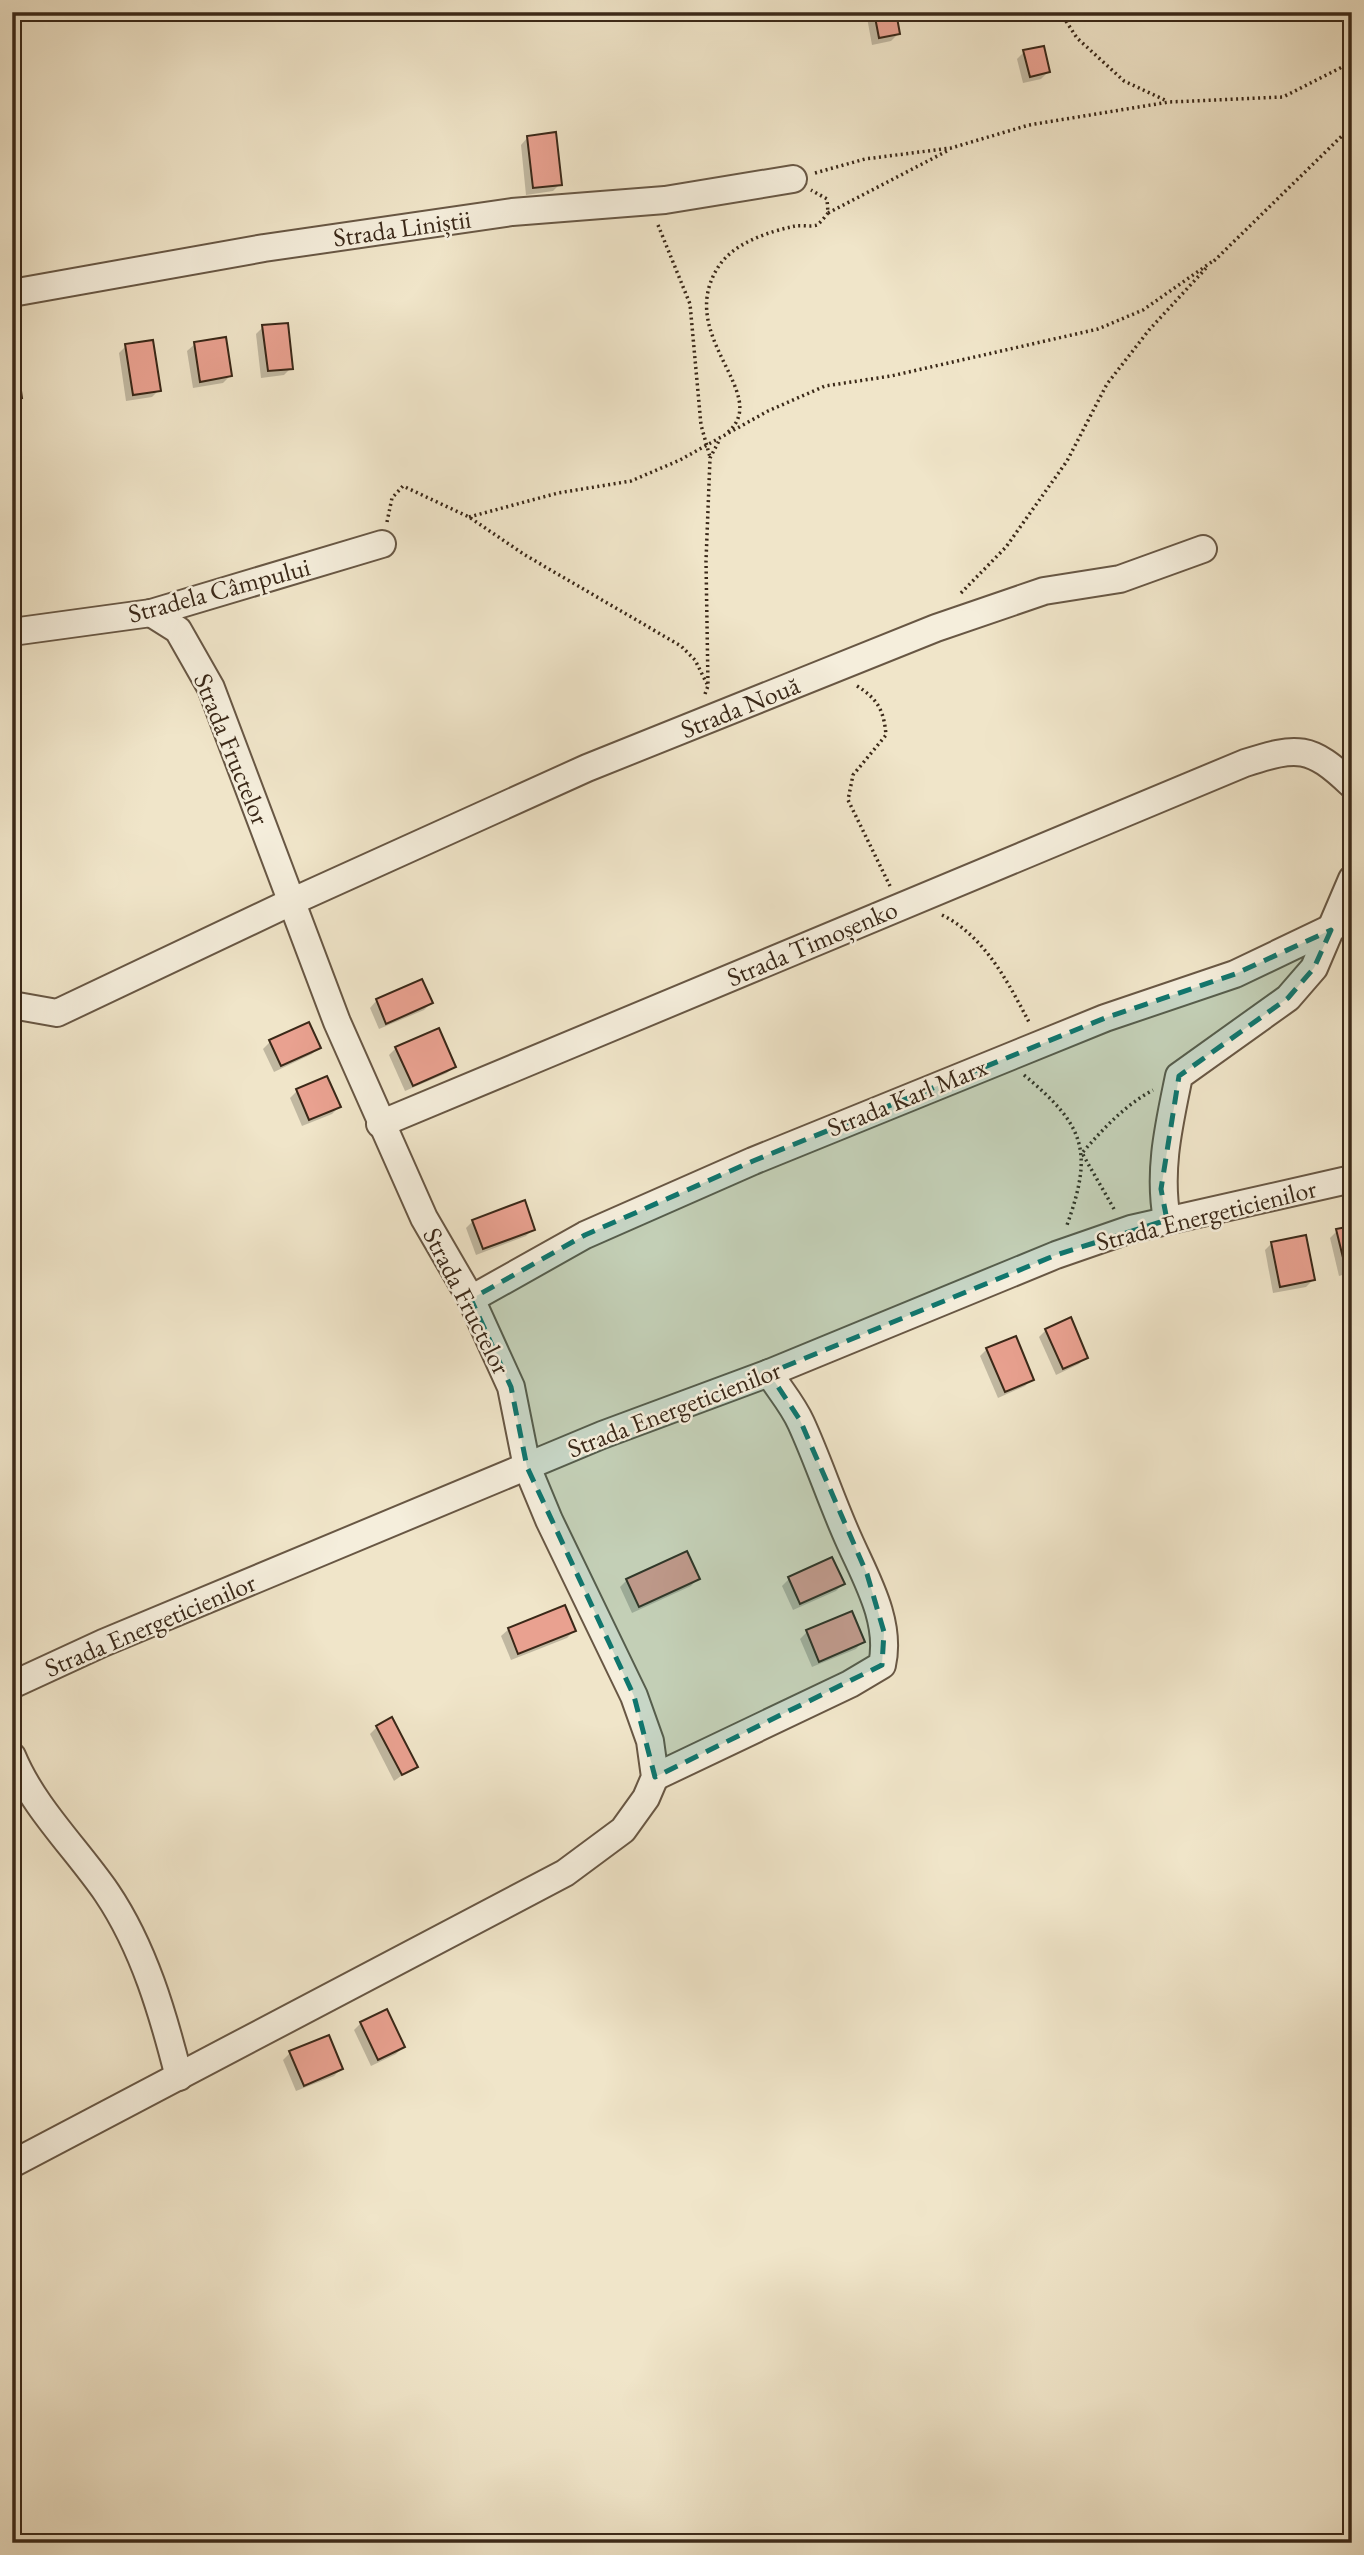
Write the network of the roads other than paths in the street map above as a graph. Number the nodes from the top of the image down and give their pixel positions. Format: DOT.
graph roads {
  1 [pos="793,180"];
  2 [pos="12,293"];
  3 [pos="382,544"];
  4 [pos="1203,549"];
  5 [pos="151,613"];
  6 [pos="12,632"];
  7 [pos="1352,785"];
  8 [pos="1352,880"];
  9 [pos="291,902"];
  10 [pos="1341,924"];
  11 [pos="12,1005"];
  12 [pos="380,1124"];
  13 [pos="1352,1179"];
  14 [pos="1167,1220"];
  15 [pos="471,1299"];
  16 [pos="769,1373"];
  17 [pos="527,1467"];
  18 [pos="12,1685"];
  19 [pos="12,1756"];
  20 [pos="655,1777"];
  21 [pos="179,2077"];
  22 [pos="12,2164"];
  1 -- 2 [label="street, Strada Liniștii"];
  3 -- 5 [label="street, Stradela Câmpului"];
  4 -- 9 [label="street, Strada Nouă"];
  5 -- 6 [label="street, Stradela Câmpului"];
  5 -- 9 [label="street, Strada Fructelor"];
  7 -- 12 [label="street, Strada Timoșenko"];
  8 -- 10 [label="street"];
  9 -- 11 [label="street"];
  9 -- 12 [label="street, Strada Fructelor"];
  10 -- 14 [label="street"];
  10 -- 15 [label="street, Strada Karl Marx"];
  12 -- 15 [label="street, Strada Fructelor"];
  13 -- 14 [label="street, Strada Energeticienilor"];
  14 -- 16 [label="street, Strada Energeticienilor"];
  15 -- 17 [label="street, Strada Fructelor"];
  16 -- 17 [label="street, Strada Energeticienilor"];
  16 -- 20 [label="street"];
  17 -- 18 [label="street, Strada Energeticienilor"];
  17 -- 20 [label="street, Strada Fructelor"];
  19 -- 21 [label="street"];
  20 -- 21 [label="street"];
  21 -- 22 [label="street"];
}
